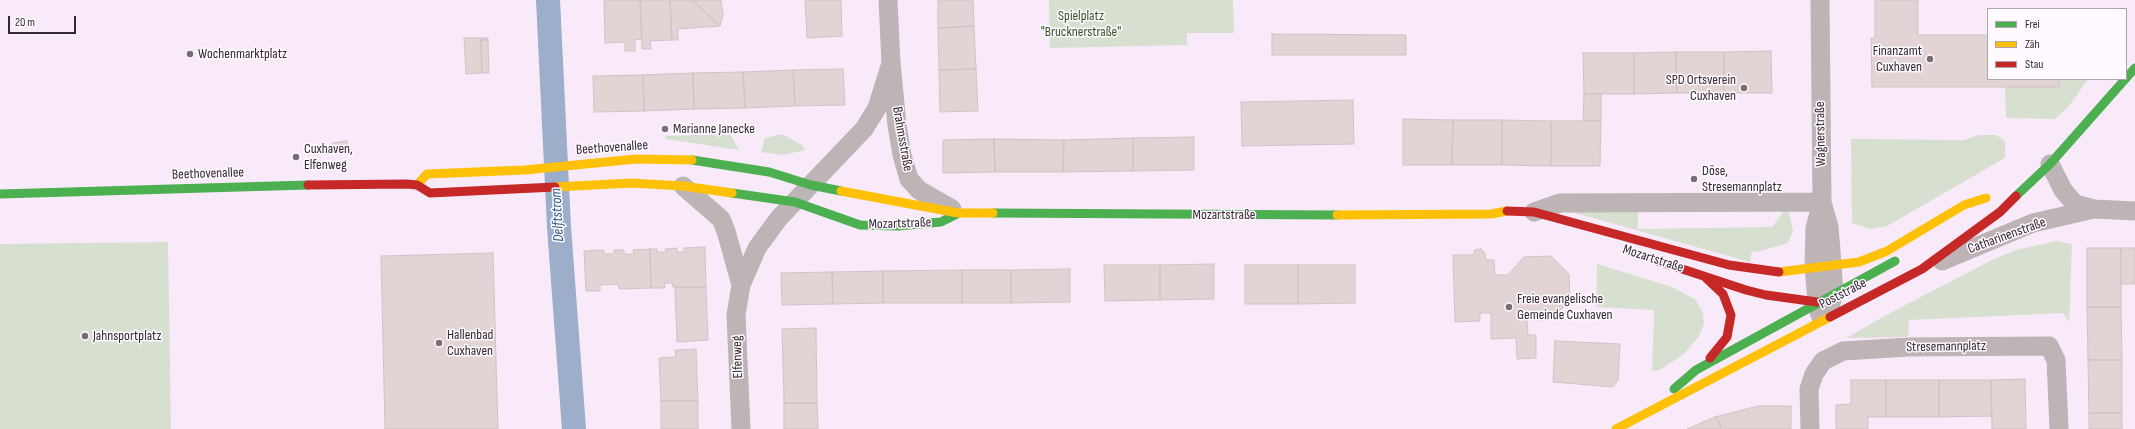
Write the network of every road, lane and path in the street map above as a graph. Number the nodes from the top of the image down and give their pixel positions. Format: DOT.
graph roads {
  1 [pos="888,0"];
  2 [pos="1820,0"];
  3 [pos="891,63"];
  4 [pos="2135,68"];
  5 [pos="2127,77"];
  6 [pos="2124,80"];
  7 [pos="2050,164"];
  8 [pos="2036,176"];
  9 [pos="417,185"];
  10 [pos="811,185"];
  11 [pos="683,186"];
  12 [pos="2014,186"];
  13 [pos="0,194"];
  14 [pos="795,202"];
  15 [pos="1822,202"];
  16 [pos="2094,209"];
  17 [pos="2135,211"];
  18 [pos="958,213"];
  19 [pos="1530,217"];
  20 [pos="1954,222"];
  21 [pos="1644,256"];
  22 [pos="1902,257"];
  23 [pos="1832,264"];
  24 [pos="1814,266"];
  25 [pos="1922,269"];
  26 [pos="1704,275"];
  27 [pos="740,285"];
  28 [pos="1834,294"];
  29 [pos="1817,302"];
  30 [pos="1822,321"];
  31 [pos="1696,370"];
  32 [pos="1646,414"];
  33 [pos="741,429"];
  34 [pos="1616,429"];
  35 [pos="1810,429"];
  36 [pos="2059,429"];
  1 -- 3 [label="street, Brahmsstraße"];
  2 -- 15 [label="street, Wagnerstraße"];
  3 -- 10 [label="street, Brahmsstraße"];
  3 -- 18 [label="street, Brahmsstraße"];
  4 -- 5 [label="street, Poststraße"];
  6 -- 7 [label="street, Poststraße"];
  7 -- 8 [label="street, Poststraße"];
  7 -- 16 [label="street, Catharinenstraße"];
  8 -- 12 [label="street, Poststraße"];
  8 -- 25 [label="street, Poststraße"];
  9 -- 10 [label="street, Beethovenallee"];
  9 -- 11 [label="street, Beethovenallee"];
  9 -- 13 [label="street, Beethovenallee"];
  10 -- 14 [label="street, Brahmsstraße"];
  10 -- 18 [label="street, Mozartstraße"];
  11 -- 14 [label="street, Beethovenallee"];
  11 -- 27 [label="street, Elfenweg"];
  14 -- 18 [label="street, Mozartstraße"];
  14 -- 27 [label="street, Elfenweg"];
  15 -- 19 [label="street"];
  15 -- 23 [label="street"];
  15 -- 24 [label="street, Wagnerstraße"];
  16 -- 17 [label="street, Catharinenstraße"];
  16 -- 25 [label="street, Catharinenstraße"];
  18 -- 19 [label="street, Mozartstraße"];
  19 -- 24 [label="street, Mozartstraße"];
  20 -- 23 [label="street, Mozartstraße"];
  21 -- 26 [label="street, Mozartstraße"];
  22 -- 28 [label="street, Poststraße"];
  23 -- 24 [label="street, Mozartstraße"];
  23 -- 28 [label="street"];
  24 -- 29 [label="street, Wagnerstraße"];
  25 -- 30 [label="street, Poststraße"];
  26 -- 29 [label="street, Mozartstraße"];
  26 -- 31 [label="street"];
  27 -- 33 [label="street, Elfenweg"];
  28 -- 29 [label="street, Poststraße"];
  28 -- 30 [label="street"];
  29 -- 30 [label="street, Wagnerstraße"];
  29 -- 31 [label="street, Poststraße"];
  30 -- 32 [label="street, Poststraße"];
  31 -- 32 [label="street, Poststraße"];
  32 -- 34 [label="street, Poststraße"];
  35 -- 36 [label="street, Stresemannplatz"];
}
